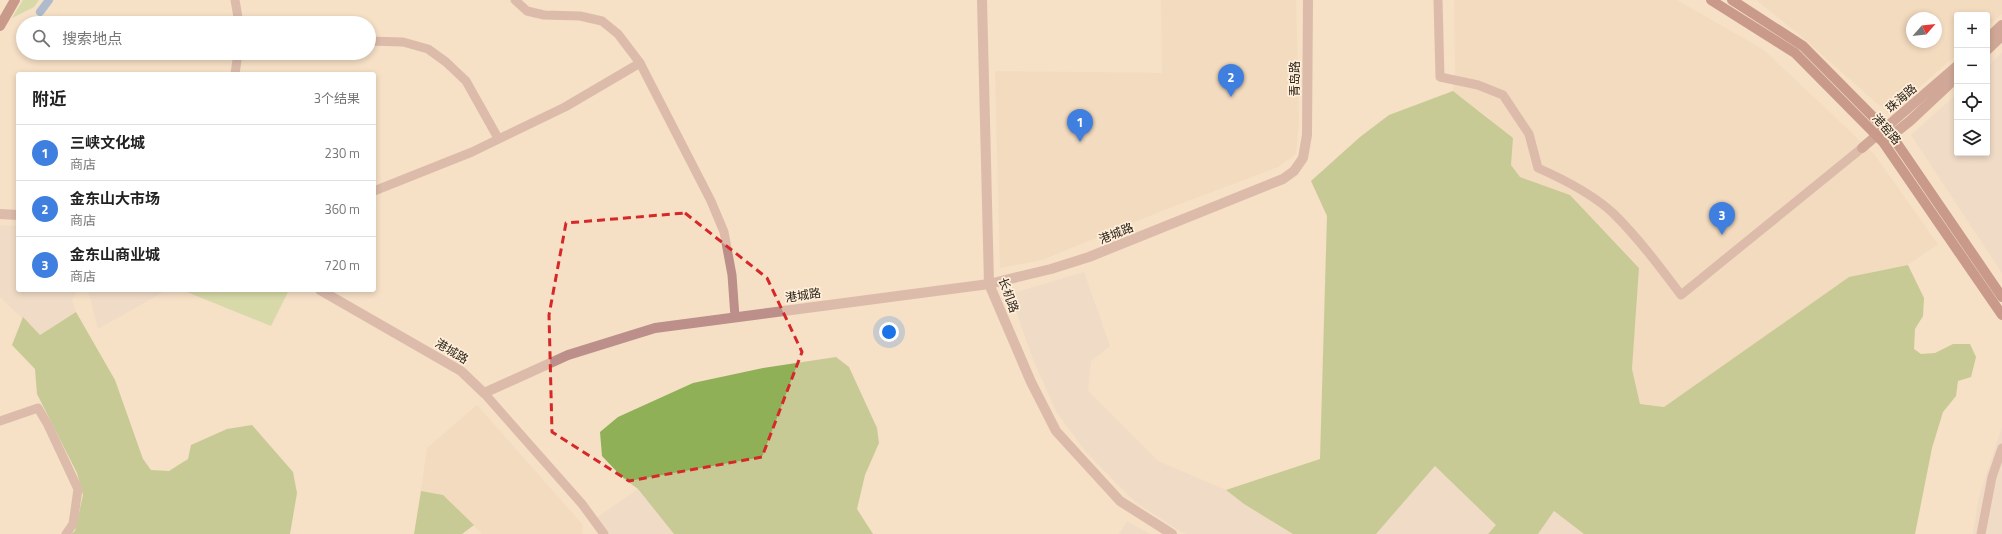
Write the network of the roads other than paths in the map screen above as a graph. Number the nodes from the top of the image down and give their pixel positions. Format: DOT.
graph roads {
  1 [pos="15,0"];
  2 [pos="235,0"];
  3 [pos="515,0"];
  4 [pos="982,0"];
  5 [pos="1308,0"];
  6 [pos="1438,0"];
  7 [pos="1711,0"];
  8 [pos="1732,0"];
  9 [pos="237,16"];
  10 [pos="2002,25"];
  11 [pos="0,26"];
  12 [pos="1990,36"];
  13 [pos="2002,36"];
  14 [pos="376,41"];
  15 [pos="1989,48"];
  16 [pos="237,60"];
  17 [pos="640,63"];
  18 [pos="1954,69"];
  19 [pos="235,72"];
  20 [pos="1954,79"];
  21 [pos="1889,132"];
  22 [pos="498,138"];
  23 [pos="1880,139"];
  24 [pos="1862,148"];
  25 [pos="1302,158"];
  26 [pos="376,190"];
  27 [pos="0,214"];
  28 [pos="16,215"];
  29 [pos="989,284"];
  30 [pos="323,292"];
  31 [pos="2002,297"];
  32 [pos="2002,315"];
  33 [pos="735,318"];
  34 [pos="484,393"];
  35 [pos="0,421"];
  36 [pos="2002,448"];
  37 [pos="66,534"];
  38 [pos="604,534"];
  39 [pos="1172,534"];
  40 [pos="1981,534"];
  1 -- 11 [label="main road"];
  2 -- 9 [label="street"];
  3 -- 17 [label="street"];
  4 -- 29 [label="street, 长机路"];
  5 -- 25 [label="street, 青岛路"];
  6 -- 24 [label="street"];
  7 -- 23 [label="main road, 港窑路"];
  8 -- 21 [label="main road, 港窑路"];
  10 -- 12 [label="main road"];
  13 -- 15 [label="main road"];
  14 -- 22 [label="street"];
  16 -- 19 [label="street"];
  17 -- 22 [label="street"];
  17 -- 33 [label="street"];
  18 -- 21 [label="main road, 珠海路"];
  20 -- 21 [label="main road, 珠海路"];
  21 -- 23 [label="main road, 珠海路"];
  21 -- 31 [label="main road, 港窑路"];
  22 -- 26 [label="street"];
  23 -- 24 [label="main road, 珠海路"];
  23 -- 32 [label="main road, 港窑路"];
  25 -- 29 [label="street, 港城路"];
  27 -- 28 [label="street"];
  29 -- 33 [label="street, 港城路"];
  29 -- 39 [label="street, 长机路"];
  30 -- 34 [label="street, 港城路"];
  33 -- 34 [label="street, 港城路"];
  34 -- 38 [label="street"];
  35 -- 37 [label="street"];
  36 -- 40 [label="street"];
}
